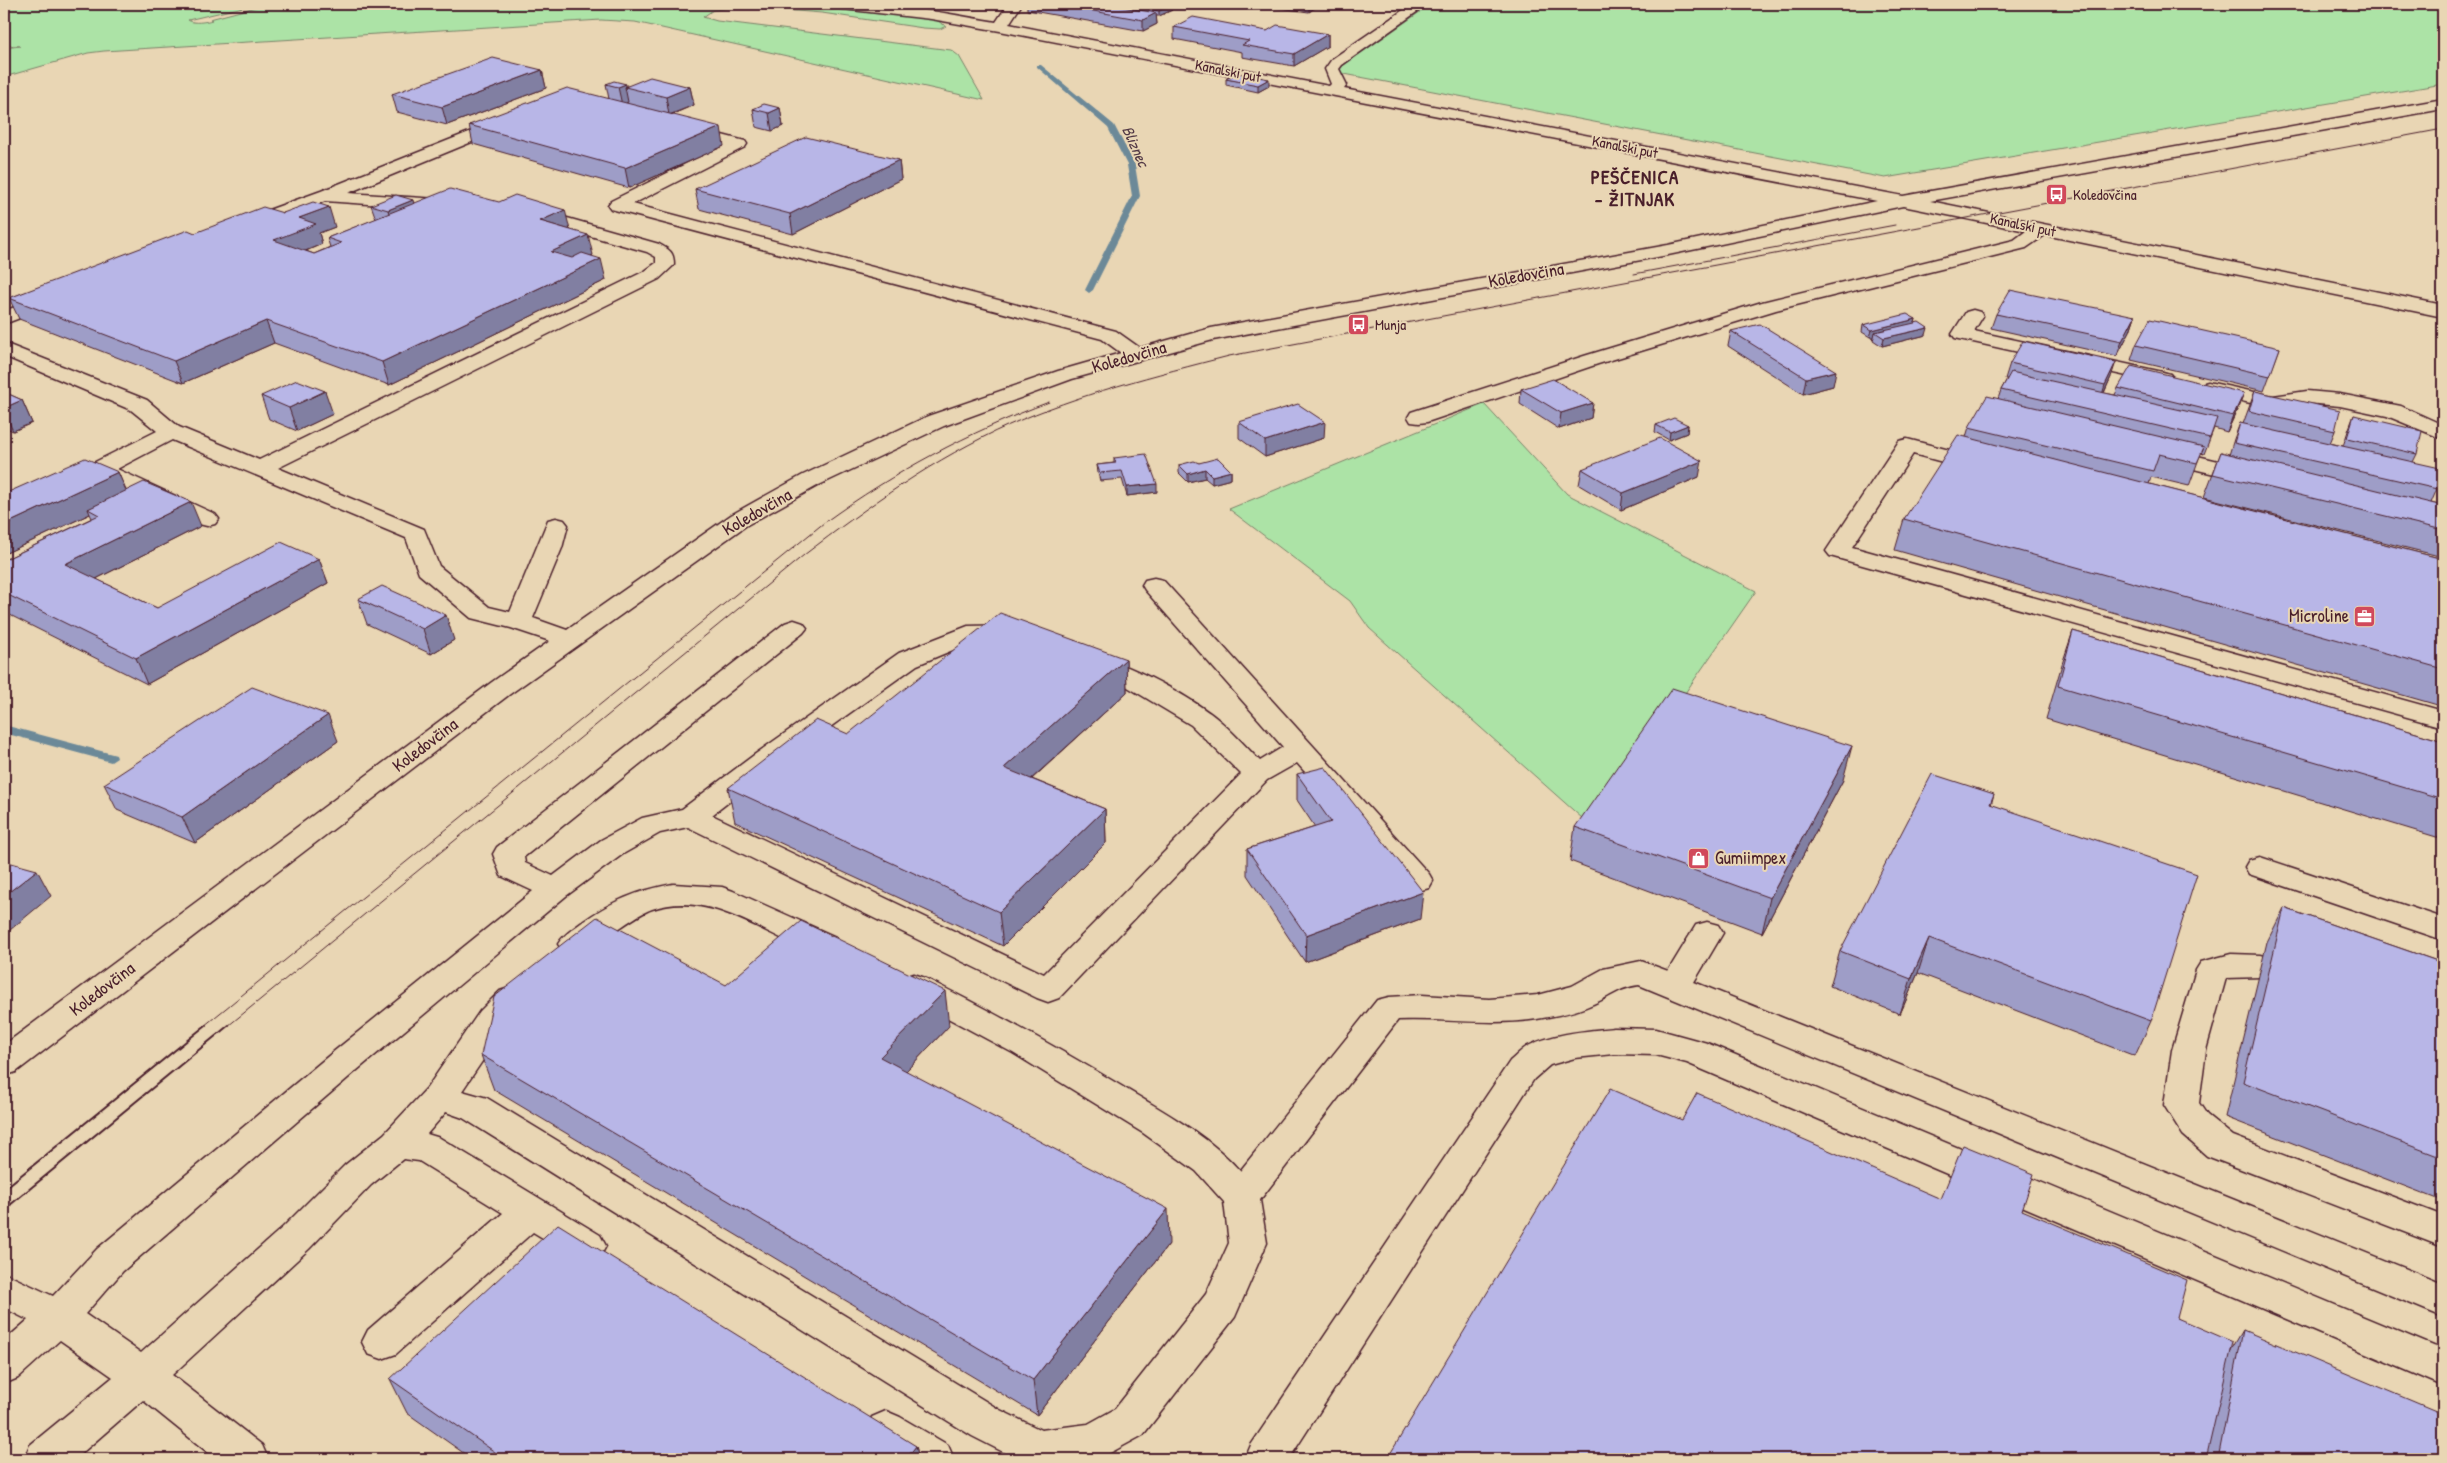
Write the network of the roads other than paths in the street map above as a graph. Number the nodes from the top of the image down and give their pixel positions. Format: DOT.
graph roads {
  1 [pos="834,4"];
  2 [pos="1015,4"];
  3 [pos="1422,4"];
  4 [pos="1000,27"];
  5 [pos="1332,91"];
  6 [pos="2443,104"];
  7 [pos="520,117"];
  8 [pos="671,127"];
  9 [pos="323,196"];
  10 [pos="1903,201"];
  11 [pos="617,205"];
  12 [pos="472,206"];
  13 [pos="511,209"];
  14 [pos="575,224"];
  15 [pos="2042,229"];
  16 [pos="227,231"];
  17 [pos="69,293"];
  18 [pos="2443,311"];
  19 [pos="1973,316"];
  20 [pos="4,318"];
  21 [pos="4,349"];
  22 [pos="1136,354"];
  23 [pos="1419,417"];
  24 [pos="171,432"];
  25 [pos="2443,433"];
  26 [pos="2143,450"];
  27 [pos="99,469"];
  28 [pos="260,469"];
  29 [pos="2004,471"];
  30 [pos="2269,480"];
  31 [pos="4,512"];
  32 [pos="207,519"];
  33 [pos="556,525"];
  34 [pos="1154,585"];
  35 [pos="519,622"];
  36 [pos="794,628"];
  37 [pos="568,639"];
  38 [pos="1039,643"];
  39 [pos="1066,653"];
  40 [pos="2443,719"];
  41 [pos="1301,749"];
  42 [pos="1257,774"];
  43 [pos="691,817"];
  44 [pos="2260,867"];
  45 [pos="1418,881"];
  46 [pos="555,889"];
  47 [pos="2443,929"];
  48 [pos="1707,932"];
  49 [pos="2261,966"];
  50 [pos="1675,987"];
  51 [pos="4,1063"];
  52 [pos="439,1097"];
  53 [pos="397,1144"];
  54 [pos="1241,1197"];
  55 [pos="531,1211"];
  56 [pos="2443,1232"];
  57 [pos="615,1263"];
  58 [pos="4,1289"];
  59 [pos="2443,1301"];
  60 [pos="58,1317"];
  61 [pos="382,1342"];
  62 [pos="4,1366"];
  63 [pos="2443,1368"];
  64 [pos="143,1376"];
  65 [pos="858,1413"];
  66 [pos="44,1459"];
  67 [pos="247,1459"];
  68 [pos="933,1459"];
  69 [pos="1266,1459"];
  1 -- 4 [label="street, Kanalski put"];
  2 -- 4 [label="street"];
  3 -- 5 [label="street"];
  4 -- 5 [label="street, Kanalski put"];
  5 -- 10 [label="street, Kanalski put"];
  6 -- 10 [label="street, Koledovčina"];
  7 -- 9 [label="street"];
  8 -- 11 [label="street"];
  9 -- 12 [label="street"];
  9 -- 16 [label="street"];
  10 -- 15 [label="street, Kanalski put"];
  10 -- 22 [label="street, Koledovčina"];
  11 -- 14 [label="street"];
  11 -- 22 [label="street"];
  13 -- 14 [label="street"];
  14 -- 28 [label="street"];
  15 -- 18 [label="street, Kanalski put"];
  15 -- 23 [label="street"];
  17 -- 20 [label="street"];
  19 -- 25 [label="street"];
  21 -- 24 [label="street"];
  22 -- 37 [label="street, Koledovčina"];
  24 -- 27 [label="street"];
  24 -- 28 [label="street"];
  26 -- 30 [label="street"];
  27 -- 31 [label="street"];
  27 -- 32 [label="street"];
  28 -- 35 [label="street"];
  29 -- 40 [label="street"];
  33 -- 35 [label="street"];
  34 -- 41 [label="street"];
  35 -- 37 [label="street"];
  36 -- 46 [label="street"];
  37 -- 51 [label="street, Koledovčina"];
  38 -- 43 [label="street"];
  39 -- 42 [label="street"];
  41 -- 42 [label="street"];
  41 -- 45 [label="street"];
  42 -- 43 [label="street"];
  43 -- 46 [label="street"];
  44 -- 47 [label="street"];
  46 -- 60 [label="street"];
  48 -- 50 [label="street"];
  49 -- 56 [label="street"];
  50 -- 54 [label="street"];
  50 -- 59 [label="street"];
  52 -- 53 [label="street"];
  52 -- 54 [label="street"];
  52 -- 54 [label="street"];
  53 -- 55 [label="street"];
  53 -- 64 [label="street"];
  55 -- 57 [label="street"];
  55 -- 61 [label="street"];
  58 -- 60 [label="street"];
  60 -- 62 [label="street"];
  60 -- 64 [label="street"];
  63 -- 69 [label="street"];
  64 -- 66 [label="street"];
  64 -- 67 [label="street"];
  65 -- 68 [label="street"];
}
